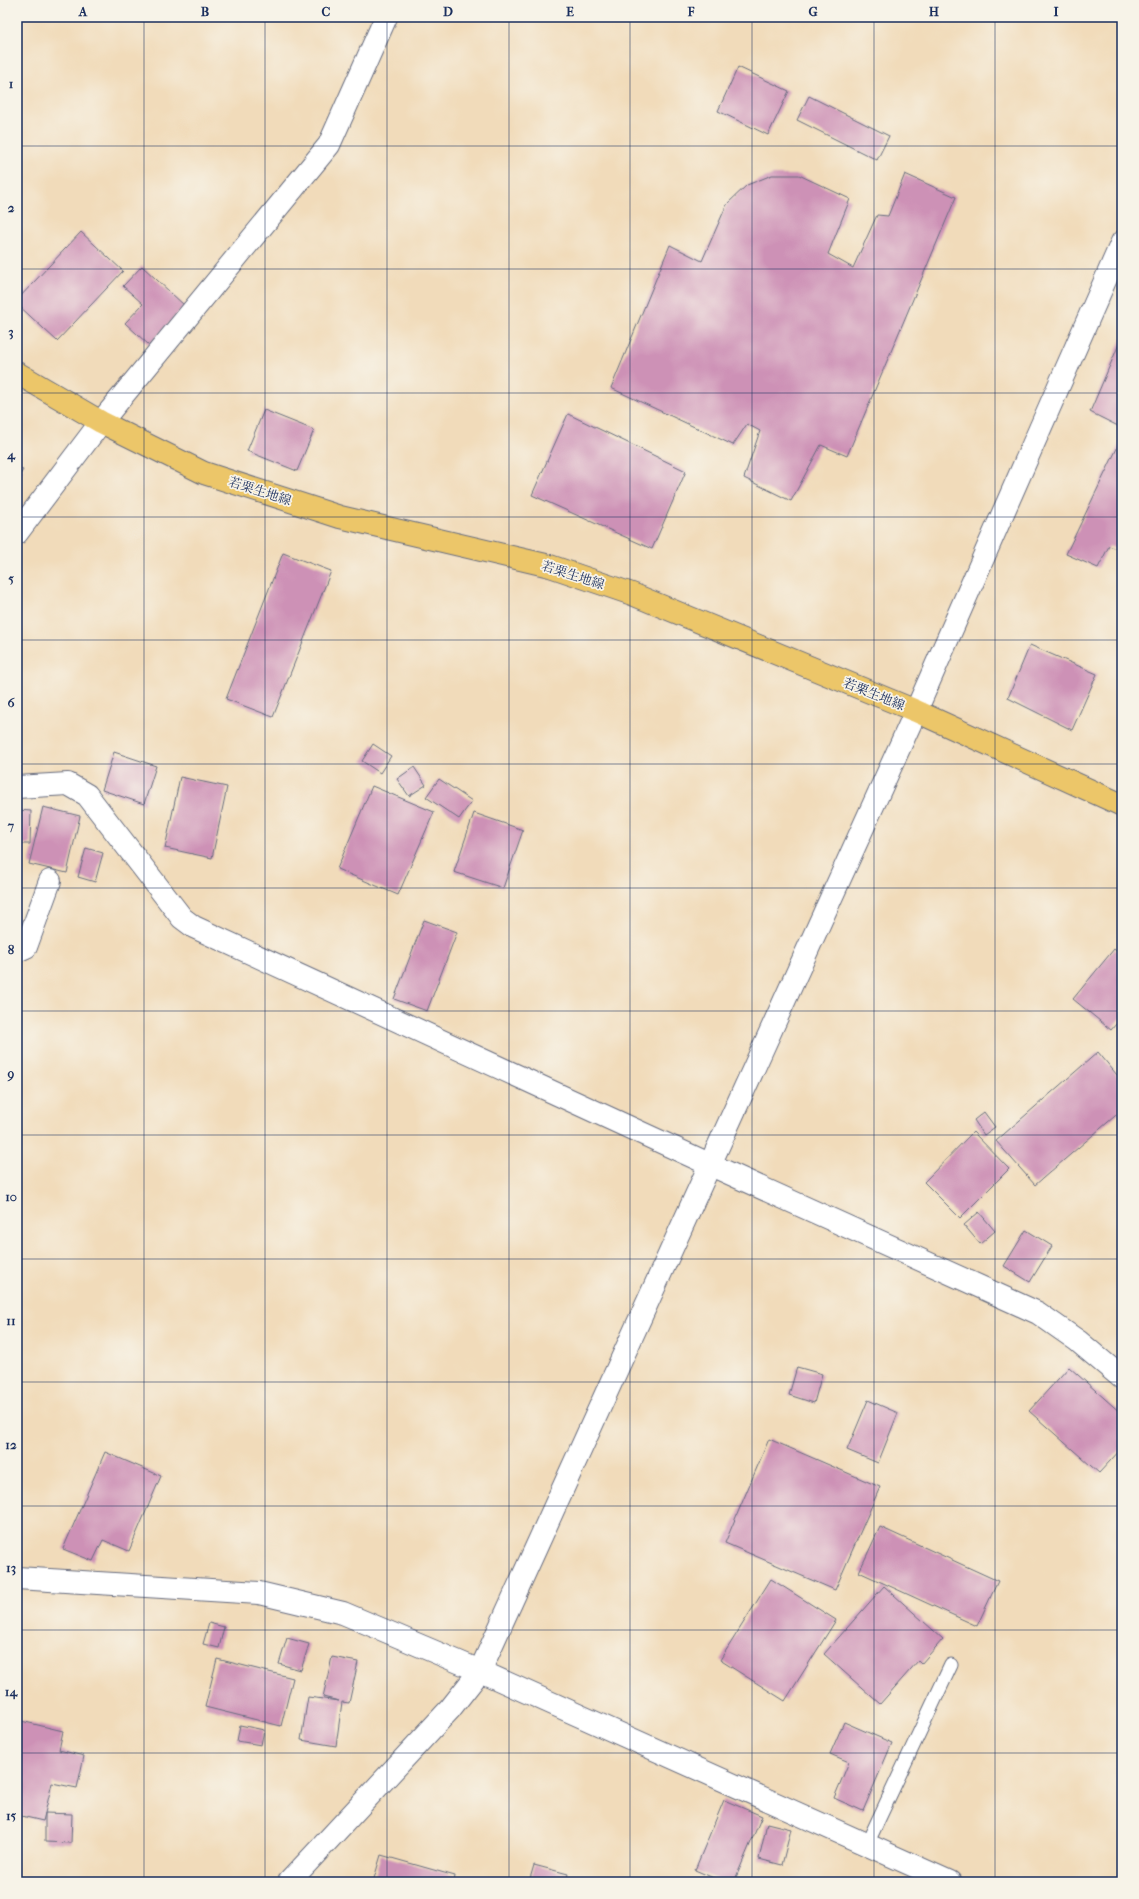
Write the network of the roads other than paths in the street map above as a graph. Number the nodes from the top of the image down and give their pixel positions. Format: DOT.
graph roads {
  1 [pos="386,17"];
  2 [pos="1122,242"];
  3 [pos="17,373"];
  4 [pos="101,422"];
  5 [pos="17,533"];
  6 [pos="916,712"];
  7 [pos="17,787"];
  8 [pos="1122,805"];
  9 [pos="50,880"];
  10 [pos="17,951"];
  11 [pos="711,1165"];
  12 [pos="1122,1378"];
  13 [pos="17,1578"];
  14 [pos="951,1665"];
  15 [pos="480,1671"];
  16 [pos="867,1844"];
  17 [pos="289,1882"];
  18 [pos="950,1882"];
  1 -- 4 [label="street"];
  2 -- 6 [label="street"];
  3 -- 4 [label="main road, 若栗生地線"];
  4 -- 5 [label="street"];
  4 -- 6 [label="main road, 若栗生地線"];
  6 -- 8 [label="main road, 若栗生地線"];
  6 -- 11 [label="street"];
  7 -- 11 [label="street"];
  9 -- 10 [label="street"];
  11 -- 12 [label="street"];
  11 -- 15 [label="street"];
  13 -- 15 [label="street"];
  14 -- 16 [label="lane"];
  15 -- 16 [label="street"];
  15 -- 17 [label="street"];
  16 -- 18 [label="street"];
}
